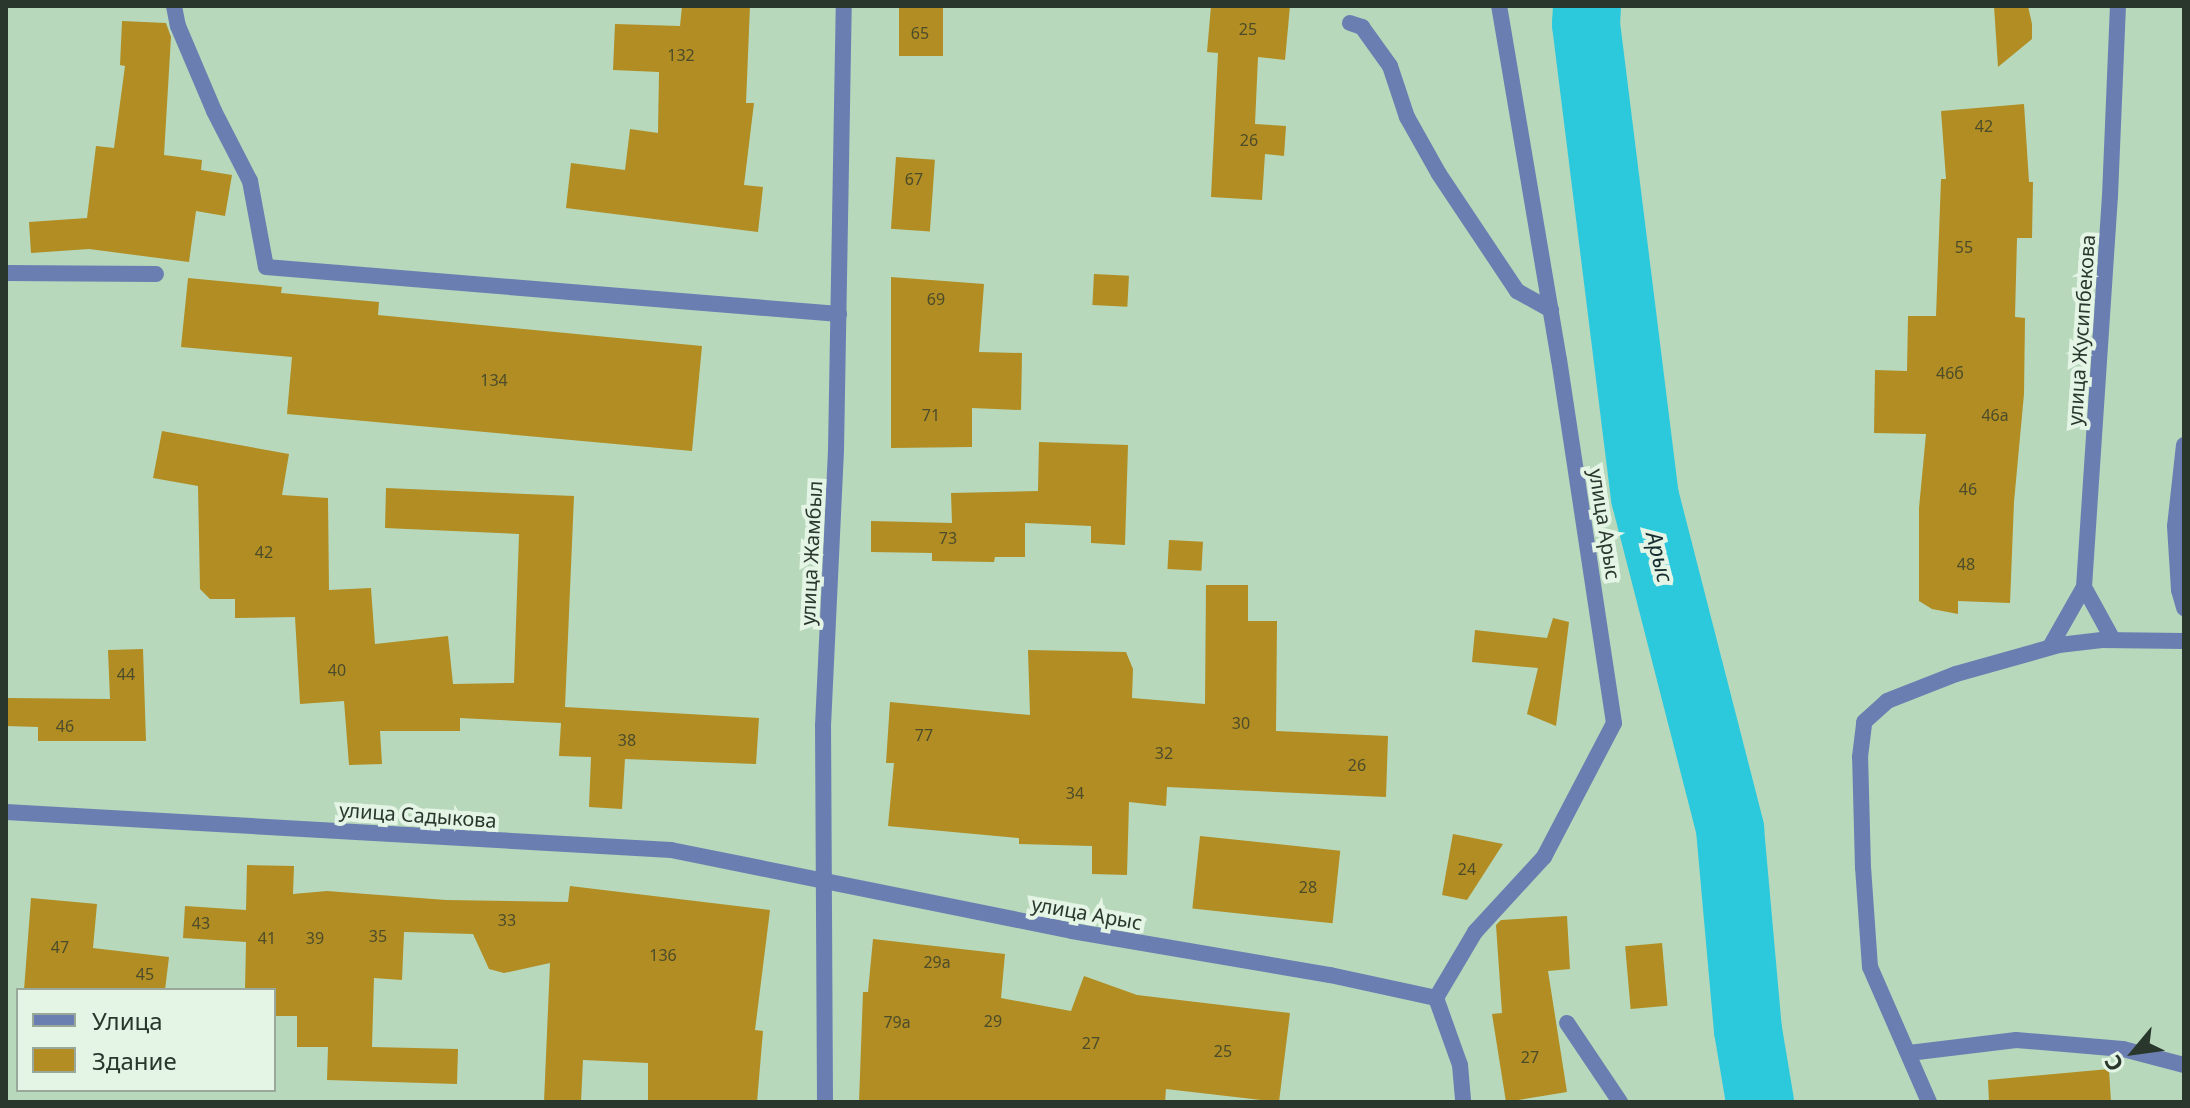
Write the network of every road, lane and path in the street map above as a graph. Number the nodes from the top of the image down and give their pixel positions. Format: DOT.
graph roads {
  1 [pos="174,6"];
  2 [pos="844,6"];
  3 [pos="1499,6"];
  4 [pos="2118,6"];
  5 [pos="1350,23"];
  6 [pos="6,273"];
  7 [pos="156,274"];
  8 [pos="1551,310"];
  9 [pos="839,314"];
  10 [pos="2184,445"];
  11 [pos="2084,587"];
  12 [pos="2184,608"];
  13 [pos="2113,640"];
  14 [pos="2184,641"];
  15 [pos="2050,647"];
  16 [pos="6,812"];
  17 [pos="826,881"];
  18 [pos="1436,998"];
  19 [pos="1567,1023"];
  20 [pos="1909,1053"];
  21 [pos="2184,1065"];
  22 [pos="825,1102"];
  23 [pos="1463,1102"];
  24 [pos="1620,1102"];
  25 [pos="1929,1102"];
  1 -- 9 [label="street"];
  2 -- 9 [label="street, улица Жамбыл"];
  3 -- 8 [label="street, улица Арыс"];
  4 -- 11 [label="street, улица Жусипбекова"];
  5 -- 8 [label="street"];
  6 -- 7 [label="street"];
  8 -- 18 [label="street, улица Арыс"];
  9 -- 17 [label="street, улица Жамбыл"];
  10 -- 12 [label="street"];
  11 -- 13 [label="street"];
  11 -- 15 [label="street, улица Жусипбекова"];
  13 -- 14 [label="street"];
  13 -- 15 [label="street"];
  15 -- 20 [label="street"];
  16 -- 17 [label="street, улица Садыкова"];
  17 -- 18 [label="street, улица Арыс"];
  17 -- 22 [label="street, улица Жамбыл"];
  18 -- 23 [label="street"];
  19 -- 24 [label="street"];
  20 -- 21 [label="street"];
  20 -- 25 [label="street"];
}
